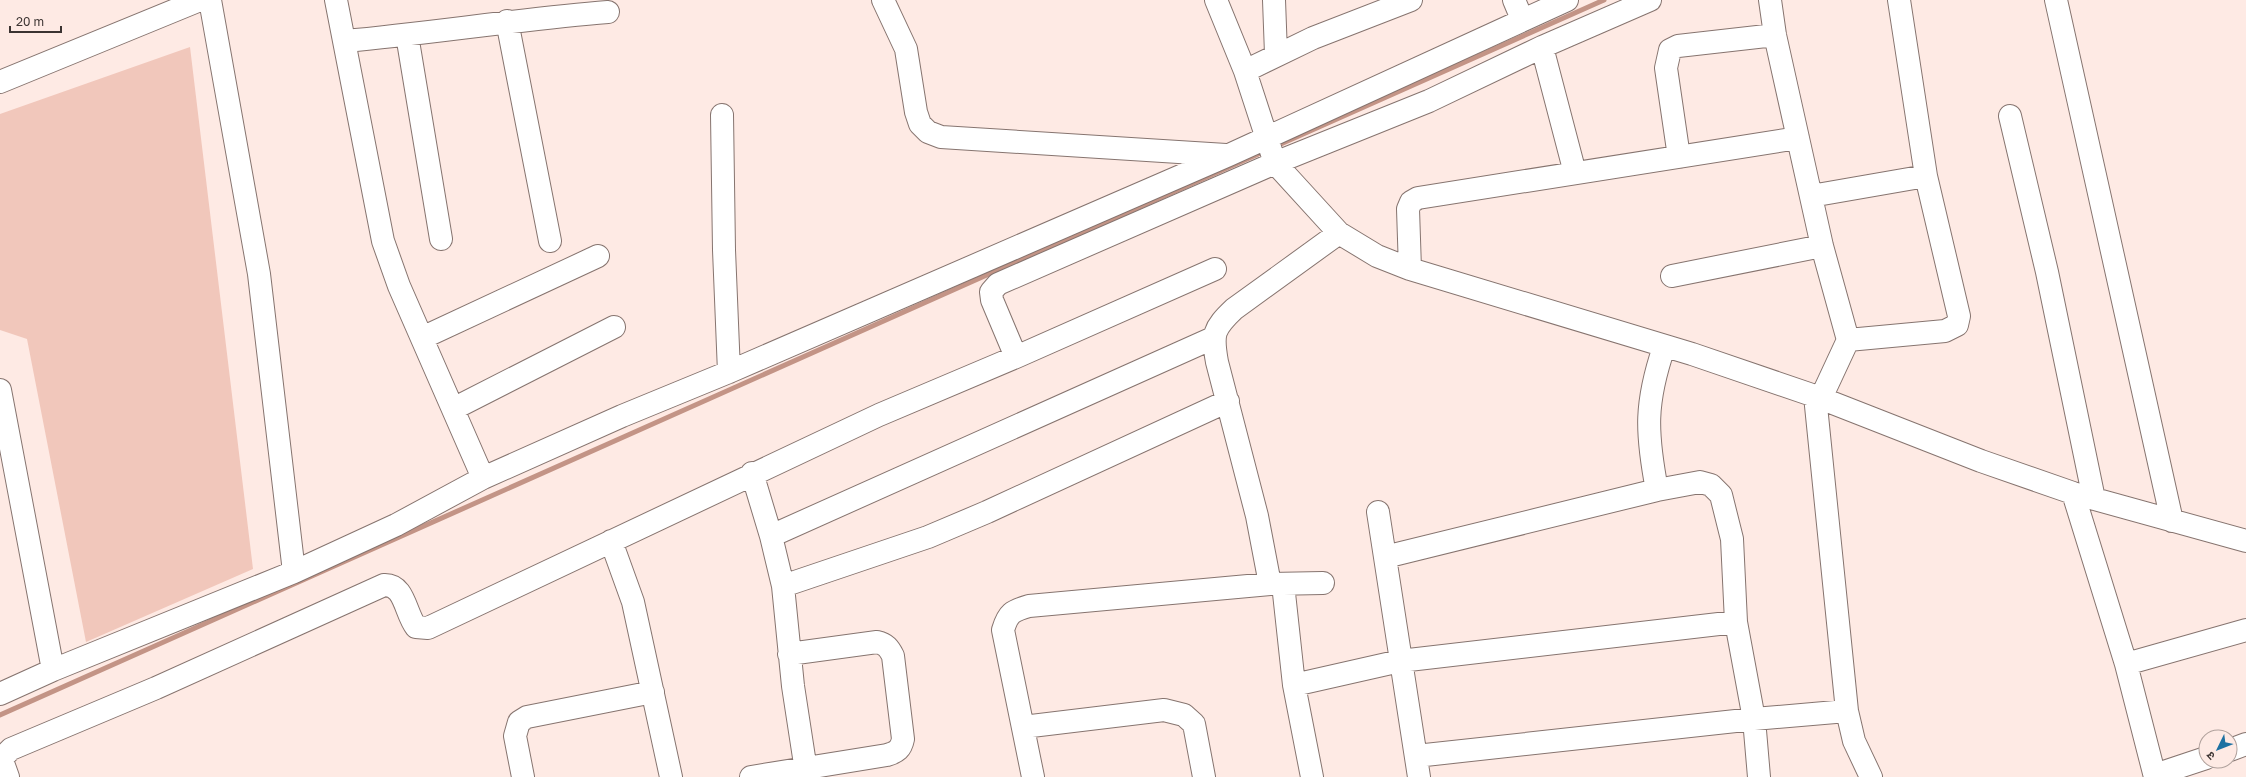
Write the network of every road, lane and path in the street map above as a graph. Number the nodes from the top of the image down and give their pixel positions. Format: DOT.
graph roads {
  1 [pos="200,0"];
  2 [pos="210,0"];
  3 [pos="336,0"];
  4 [pos="883,0"];
  5 [pos="1216,0"];
  6 [pos="1274,0"];
  7 [pos="1411,0"];
  8 [pos="1567,0"];
  9 [pos="1650,0"];
  10 [pos="1770,0"];
  11 [pos="1899,0"];
  12 [pos="2056,0"];
  13 [pos="1518,10"];
  14 [pos="608,12"];
  15 [pos="507,21"];
  16 [pos="407,35"];
  17 [pos="1775,35"];
  18 [pos="345,41"];
  19 [pos="1542,47"];
  20 [pos="1276,54"];
  21 [pos="1245,72"];
  22 [pos="0,82"];
  23 [pos="722,115"];
  24 [pos="2010,116"];
  25 [pos="1798,138"];
  26 [pos="1270,150"];
  27 [pos="1229,155"];
  28 [pos="1679,157"];
  29 [pos="1575,173"];
  30 [pos="1926,176"];
  31 [pos="1811,196"];
  32 [pos="1339,233"];
  33 [pos="441,239"];
  34 [pos="550,241"];
  35 [pos="1822,246"];
  36 [pos="598,256"];
  37 [pos="1215,269"];
  38 [pos="1410,269"];
  39 [pos="1672,276"];
  40 [pos="614,327"];
  41 [pos="422,338"];
  42 [pos="1213,338"];
  43 [pos="1848,340"];
  44 [pos="1664,347"];
  45 [pos="1016,357"];
  46 [pos="729,372"];
  47 [pos="0,390"];
  48 [pos="1818,396"];
  49 [pos="1228,401"];
  50 [pos="453,409"];
  51 [pos="752,473"];
  52 [pos="483,478"];
  53 [pos="1657,490"];
  54 [pos="2073,493"];
  55 [pos="2094,499"];
  56 [pos="1378,512"];
  57 [pos="2172,520"];
  58 [pos="771,536"];
  59 [pos="612,541"];
  60 [pos="2246,541"];
  61 [pos="1385,557"];
  62 [pos="294,572"];
  63 [pos="1323,583"];
  64 [pos="1276,584"];
  65 [pos="783,586"];
  66 [pos="1736,622"];
  67 [pos="2246,630"];
  68 [pos="789,654"];
  69 [pos="1400,661"];
  70 [pos="2126,664"];
  71 [pos="53,670"];
  72 [pos="1294,685"];
  73 [pos="653,692"];
  74 [pos="0,694"];
  75 [pos="1847,711"];
  76 [pos="1754,719"];
  77 [pos="1023,727"];
  78 [pos="2198,761"];
  79 [pos="1417,767"];
  80 [pos="806,772"];
  81 [pos="2155,776"];
  82 [pos="8,777"];
  83 [pos="523,777"];
  84 [pos="671,777"];
  85 [pos="751,777"];
  86 [pos="1033,777"];
  87 [pos="1204,777"];
  88 [pos="1312,777"];
  89 [pos="1759,777"];
  90 [pos="1871,777"];
  1 -- 22 [label="street"];
  2 -- 62 [label="street"];
  3 -- 18 [label="street"];
  4 -- 27 [label="street"];
  5 -- 21 [label="street"];
  6 -- 20 [label="street"];
  7 -- 20 [label="street"];
  8 -- 13 [label="street"];
  9 -- 19 [label="street"];
  10 -- 17 [label="street"];
  11 -- 30 [label="street"];
  12 -- 57 [label="street"];
  13 -- 26 [label="street"];
  14 -- 15 [label="street"];
  15 -- 16 [label="street"];
  15 -- 34 [label="street"];
  16 -- 18 [label="street"];
  16 -- 33 [label="street"];
  17 -- 25 [label="street"];
  17 -- 28 [label="street"];
  18 -- 41 [label="street"];
  19 -- 26 [label="street"];
  19 -- 29 [label="street"];
  20 -- 21 [label="street"];
  21 -- 26 [label="street"];
  23 -- 46 [label="street"];
  24 -- 55 [label="street"];
  25 -- 28 [label="street"];
  25 -- 31 [label="street"];
  26 -- 27 [label="street"];
  26 -- 32 [label="street"];
  26 -- 45 [label="street"];
  27 -- 46 [label="street"];
  28 -- 29 [label="street"];
  29 -- 38 [label="street"];
  30 -- 31 [label="street"];
  30 -- 43 [label="street"];
  31 -- 35 [label="street"];
  32 -- 38 [label="street"];
  32 -- 42 [label="street"];
  35 -- 39 [label="street"];
  35 -- 43 [label="street"];
  36 -- 41 [label="street"];
  37 -- 45 [label="street"];
  38 -- 44 [label="street"];
  40 -- 50 [label="street"];
  41 -- 50 [label="street"];
  42 -- 49 [label="street"];
  42 -- 58 [label="street"];
  43 -- 48 [label="street"];
  44 -- 48 [label="street"];
  44 -- 53 [label="street"];
  45 -- 51 [label="street"];
  46 -- 52 [label="street"];
  47 -- 71 [label="street"];
  48 -- 54 [label="street"];
  48 -- 75 [label="street"];
  49 -- 64 [label="street"];
  49 -- 65 [label="street"];
  50 -- 52 [label="street"];
  51 -- 58 [label="street"];
  51 -- 59 [label="street"];
  52 -- 62 [label="street"];
  53 -- 61 [label="street"];
  53 -- 66 [label="street"];
  54 -- 55 [label="street"];
  54 -- 70 [label="street"];
  55 -- 57 [label="street"];
  56 -- 61 [label="street"];
  57 -- 60 [label="street"];
  58 -- 65 [label="street"];
  59 -- 73 [label="street"];
  59 -- 82 [label="street"];
  61 -- 69 [label="street"];
  62 -- 71 [label="street"];
  63 -- 64 [label="street"];
  64 -- 72 [label="street"];
  64 -- 77 [label="street"];
  65 -- 68 [label="street"];
  66 -- 69 [label="street"];
  66 -- 76 [label="street"];
  67 -- 70 [label="street"];
  68 -- 80 [label="street"];
  68 -- 80 [label="street"];
  69 -- 72 [label="street"];
  69 -- 79 [label="street"];
  70 -- 81 [label="street"];
  71 -- 74 [label="street"];
  72 -- 88 [label="street"];
  73 -- 83 [label="street"];
  73 -- 84 [label="street"];
  75 -- 76 [label="street"];
  75 -- 90 [label="street"];
  76 -- 79 [label="street"];
  76 -- 89 [label="street"];
  77 -- 86 [label="street"];
  77 -- 87 [label="street"];
  78 -- 81 [label="street"];
  80 -- 85 [label="street"];
}
